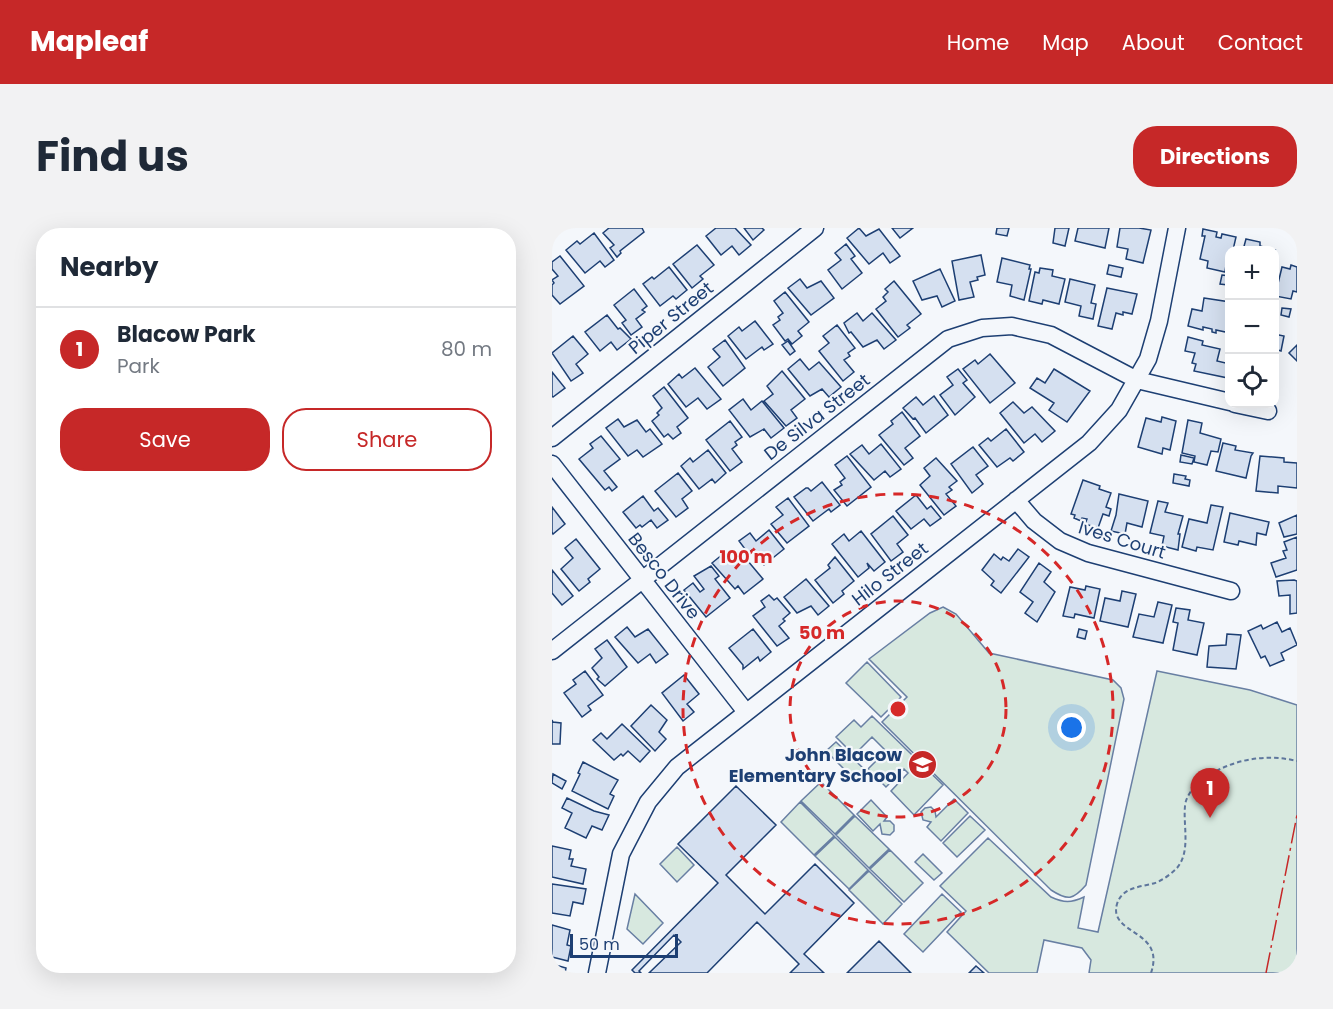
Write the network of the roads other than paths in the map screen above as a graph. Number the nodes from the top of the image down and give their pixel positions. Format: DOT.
graph roads {
  1 [pos="815,228"];
  2 [pos="1177,228"];
  3 [pos="1137,380"];
  4 [pos="1225,401"];
  5 [pos="1254,408"];
  6 [pos="1268,411"];
  7 [pos="552,438"];
  8 [pos="552,464"];
  9 [pos="1016,500"];
  10 [pos="642,579"];
  11 [pos="1231,591"];
  12 [pos="552,651"];
  13 [pos="746,712"];
  14 [pos="597,973"];
  1 -- 7 [label="street, Piper Street"];
  2 -- 3 [label="street, Hilo Street"];
  3 -- 4 [label="street, De Silva Street"];
  3 -- 9 [label="street, Hilo Street"];
  3 -- 10 [label="street, De Silva Street"];
  5 -- 6 [label="street"];
  8 -- 10 [label="street, Besco Drive"];
  9 -- 11 [label="street, Ives Court"];
  9 -- 13 [label="street, Hilo Street"];
  10 -- 12 [label="street, De Silva Street"];
  10 -- 13 [label="street, Besco Drive"];
  13 -- 14 [label="street, Hilo Street"];
}
